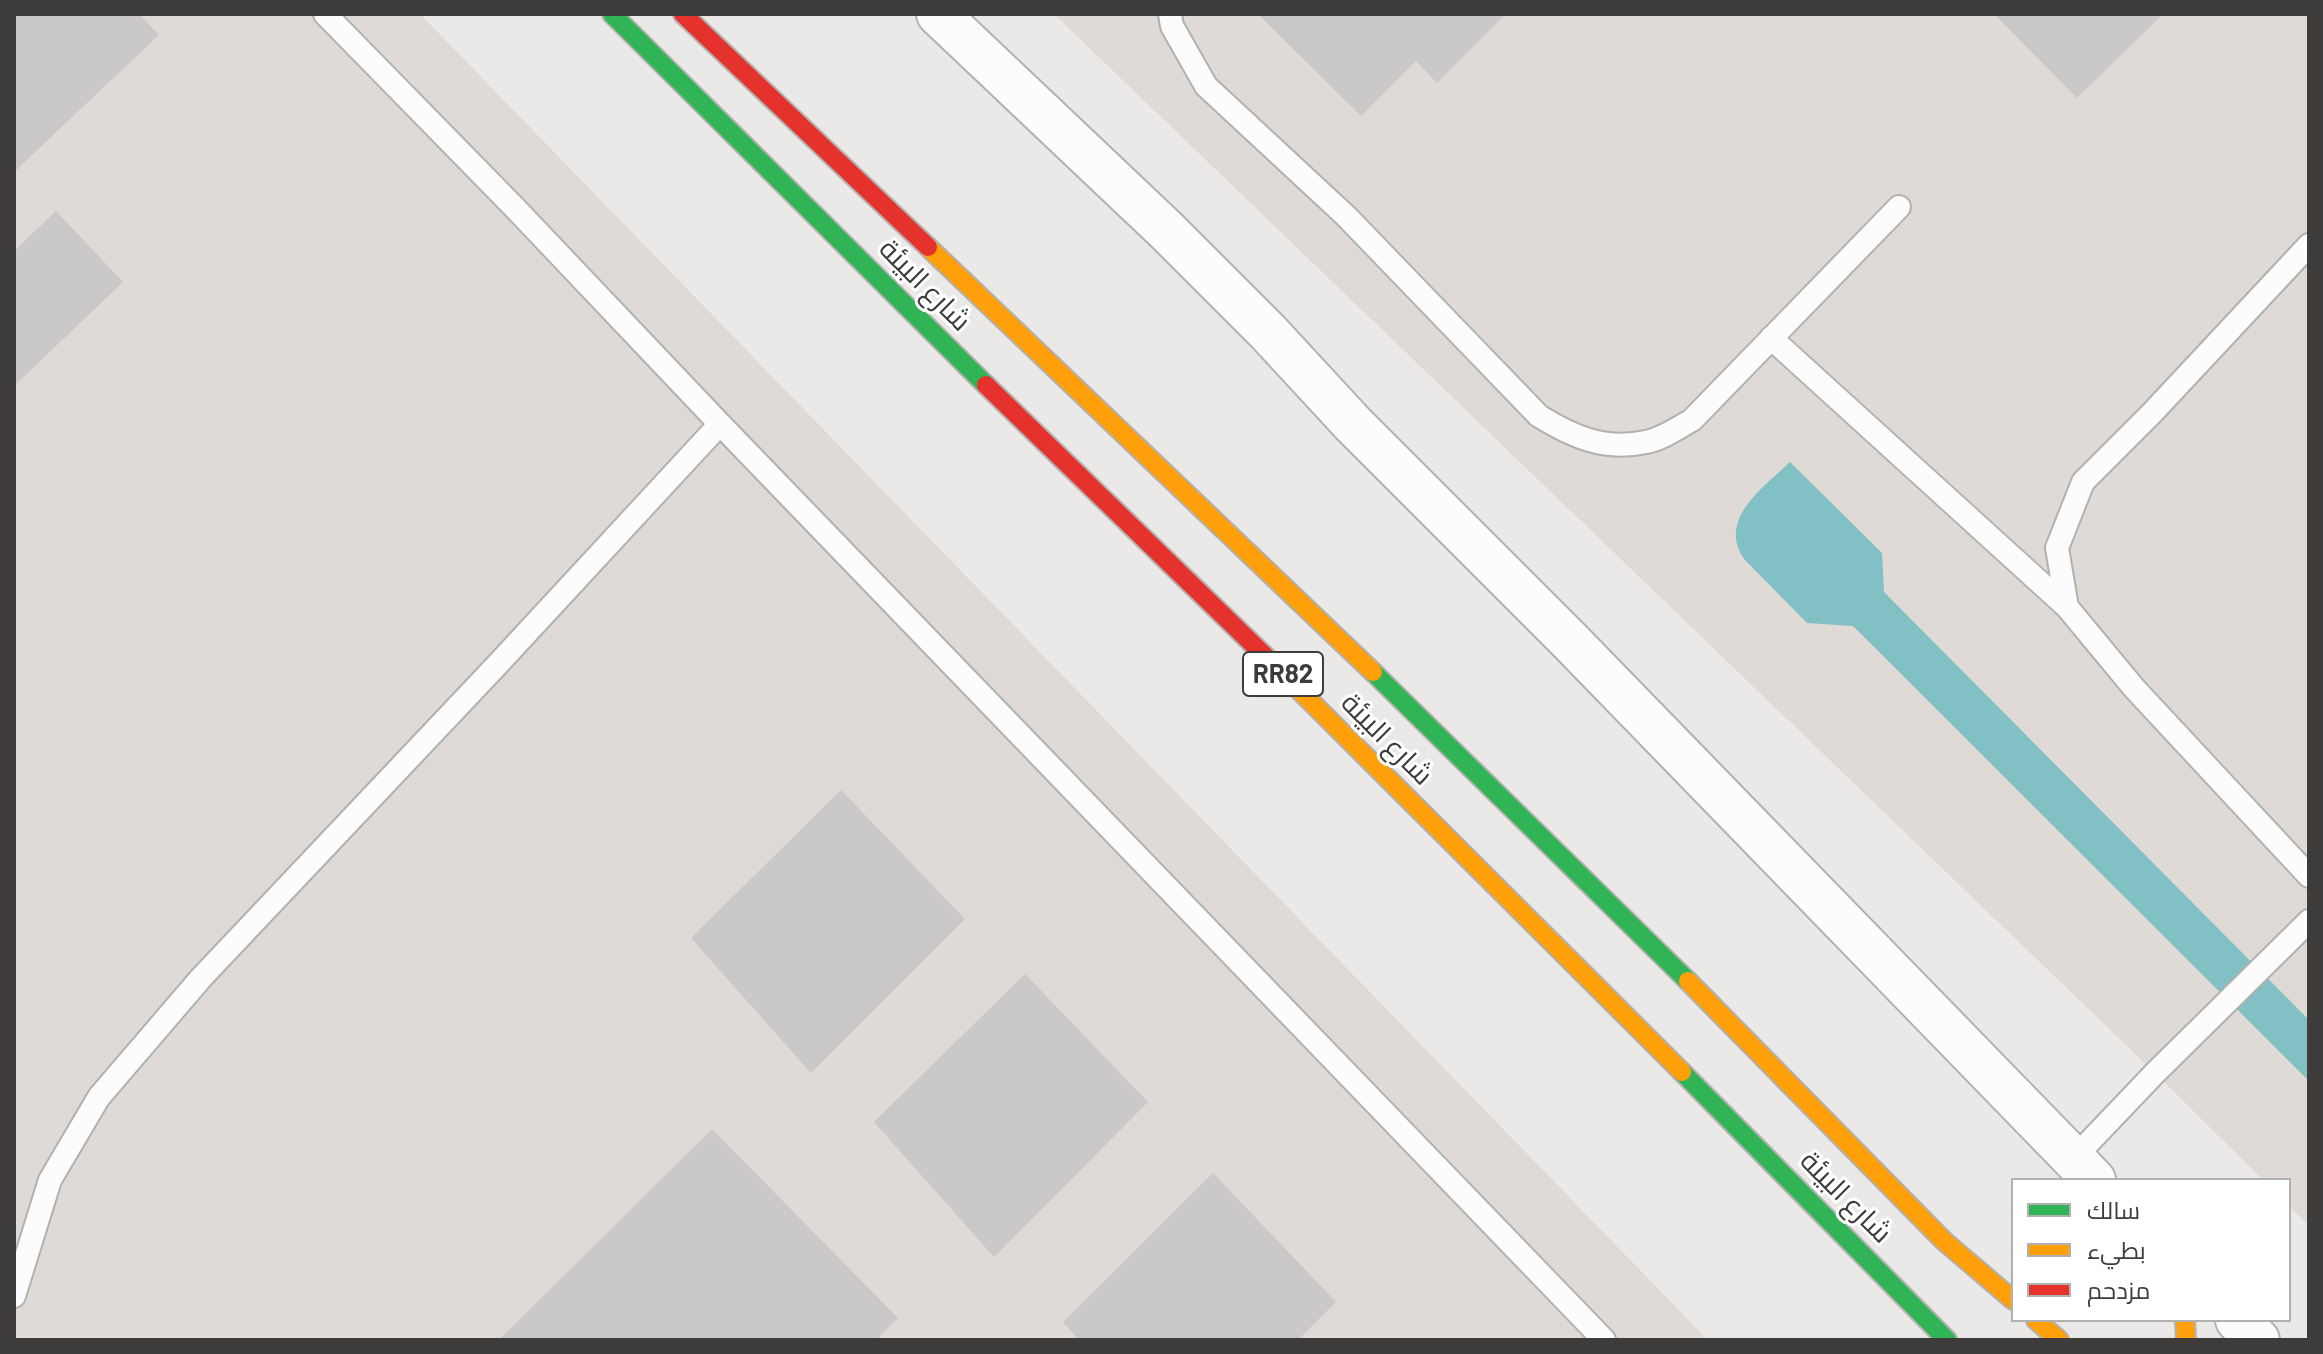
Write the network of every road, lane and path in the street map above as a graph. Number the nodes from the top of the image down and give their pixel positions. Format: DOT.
graph roads {
  1 [pos="325,14"];
  2 [pos="612,14"];
  3 [pos="683,14"];
  4 [pos="938,14"];
  5 [pos="1170,14"];
  6 [pos="1899,207"];
  7 [pos="2309,245"];
  8 [pos="1771,338"];
  9 [pos="720,424"];
  10 [pos="2067,607"];
  11 [pos="2309,876"];
  12 [pos="2309,921"];
  13 [pos="2084,1170"];
  14 [pos="14,1296"];
  15 [pos="2011,1298"];
  16 [pos="2038,1322"];
  17 [pos="2239,1322"];
  18 [pos="1604,1340"];
  19 [pos="1947,1340"];
  20 [pos="2059,1340"];
  21 [pos="2258,1340"];
  1 -- 9 [label="lane"];
  2 -- 19 [label="highway, شارع البيئة / RR82"];
  3 -- 15 [label="highway, شارع البيئة / RR82"];
  4 -- 13 [label="street"];
  5 -- 8 [label="lane"];
  6 -- 8 [label="lane"];
  7 -- 10 [label="lane"];
  8 -- 10 [label="lane"];
  9 -- 14 [label="lane"];
  9 -- 18 [label="lane"];
  10 -- 11 [label="lane"];
  12 -- 13 [label="lane"];
  16 -- 20 [label="highway"];
  17 -- 21 [label="street"];
}
